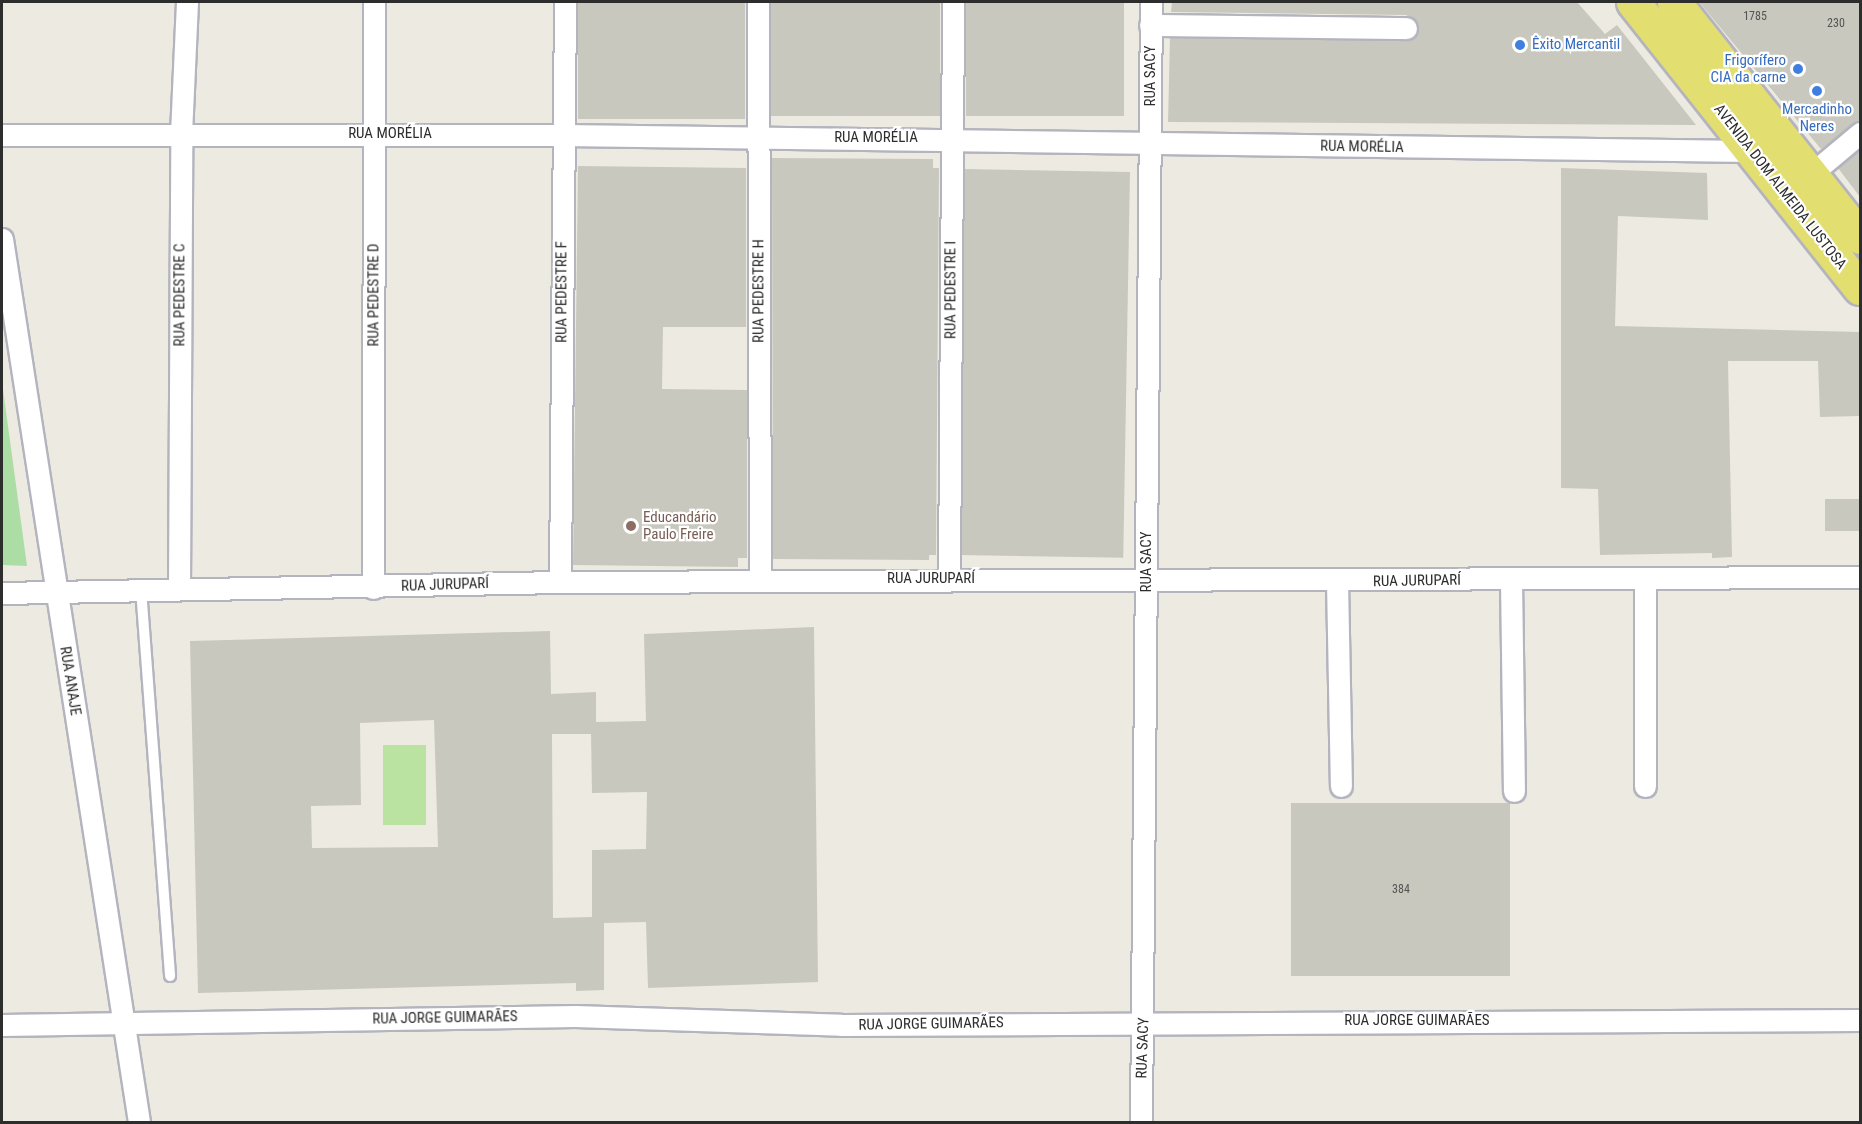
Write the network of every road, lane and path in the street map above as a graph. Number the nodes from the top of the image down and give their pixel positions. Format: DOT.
graph roads {
  1 [pos="187,2"];
  2 [pos="375,2"];
  3 [pos="565,2"];
  4 [pos="758,2"];
  5 [pos="952,2"];
  6 [pos="1151,2"];
  7 [pos="1633,2"];
  8 [pos="1674,2"];
  9 [pos="1150,25"];
  10 [pos="1406,28"];
  11 [pos="1733,75"];
  12 [pos="1706,94"];
  13 [pos="1860,133"];
  14 [pos="374,134"];
  15 [pos="2,135"];
  16 [pos="181,135"];
  17 [pos="563,135"];
  18 [pos="759,138"];
  19 [pos="952,138"];
  20 [pos="1151,145"];
  21 [pos="1750,151"];
  22 [pos="1811,174"];
  23 [pos="1860,237"];
  24 [pos="2,239"];
  25 [pos="1860,288"];
  26 [pos="1860,577"];
  27 [pos="949,579"];
  28 [pos="1511,579"];
  29 [pos="1645,579"];
  30 [pos="760,581"];
  31 [pos="1147,581"];
  32 [pos="1337,581"];
  33 [pos="560,582"];
  34 [pos="179,588"];
  35 [pos="373,588"];
  36 [pos="141,589"];
  37 [pos="2,592"];
  38 [pos="56,592"];
  39 [pos="1341,786"];
  40 [pos="1645,786"];
  41 [pos="1514,791"];
  42 [pos="170,976"];
  43 [pos="1860,1020"];
  44 [pos="1144,1021"];
  45 [pos="123,1023"];
  46 [pos="2,1025"];
  47 [pos="139,1122"];
  48 [pos="1141,1122"];
  1 -- 16 [label="street, RUA PEDESTRE C"];
  2 -- 14 [label="street, RUA PEDESTRE D"];
  3 -- 17 [label="street, RUA PEDESTRE F"];
  4 -- 18 [label="street, RUA PEDESTRE H"];
  5 -- 19 [label="street, RUA PEDESTRE I"];
  6 -- 9 [label="street, RUA SACY"];
  7 -- 12 [label="main road, AVENIDA DOM ALMEIDA LUSTOSA"];
  8 -- 11 [label="main road"];
  9 -- 10 [label="street"];
  9 -- 20 [label="street, RUA SACY"];
  11 -- 12 [label="main road"];
  11 -- 22 [label="main road"];
  12 -- 21 [label="main road, AVENIDA DOM ALMEIDA LUSTOSA"];
  13 -- 22 [label="street"];
  14 -- 16 [label="street, RUA MORÉLIA"];
  14 -- 17 [label="street, RUA MORÉLIA"];
  14 -- 35 [label="street, RUA PEDESTRE D"];
  15 -- 16 [label="street, RUA MORÉLIA"];
  16 -- 34 [label="street, RUA PEDESTRE C"];
  17 -- 18 [label="street, RUA MORÉLIA"];
  17 -- 33 [label="street, RUA PEDESTRE F"];
  18 -- 19 [label="street, RUA MORÉLIA"];
  18 -- 30 [label="street, RUA PEDESTRE H"];
  19 -- 20 [label="street, RUA MORÉLIA"];
  19 -- 27 [label="street, RUA PEDESTRE I"];
  20 -- 21 [label="street, RUA MORÉLIA"];
  20 -- 31 [label="street, RUA SACY"];
  21 -- 25 [label="main road, AVENIDA DOM ALMEIDA LUSTOSA"];
  22 -- 23 [label="main road"];
  24 -- 38 [label="street, RUA ANAJE"];
  26 -- 29 [label="street, RUA JURUPARÍ"];
  27 -- 30 [label="street, RUA JURUPARÍ"];
  27 -- 31 [label="street, RUA JURUPARÍ"];
  28 -- 29 [label="street, RUA JURUPARÍ"];
  28 -- 32 [label="street, RUA JURUPARÍ"];
  28 -- 41 [label="street"];
  29 -- 40 [label="street"];
  30 -- 33 [label="street, RUA JURUPARÍ"];
  31 -- 32 [label="street, RUA JURUPARÍ"];
  31 -- 44 [label="street, RUA SACY"];
  32 -- 39 [label="street"];
  33 -- 35 [label="street, RUA JURUPARÍ"];
  34 -- 35 [label="street, RUA JURUPARÍ"];
  34 -- 36 [label="street, RUA JURUPARÍ"];
  36 -- 38 [label="street, RUA JURUPARÍ"];
  36 -- 42 [label="lane"];
  37 -- 38 [label="street, RUA JURUPARÍ"];
  38 -- 45 [label="street, RUA ANAJE"];
  43 -- 44 [label="street, RUA JORGE GUIMARÃES"];
  44 -- 45 [label="street, RUA JORGE GUIMARÃES"];
  44 -- 48 [label="street, RUA SACY"];
  45 -- 46 [label="street, RUA JORGE GUIMARÃES"];
  45 -- 47 [label="street, RUA ANAJE"];
}
